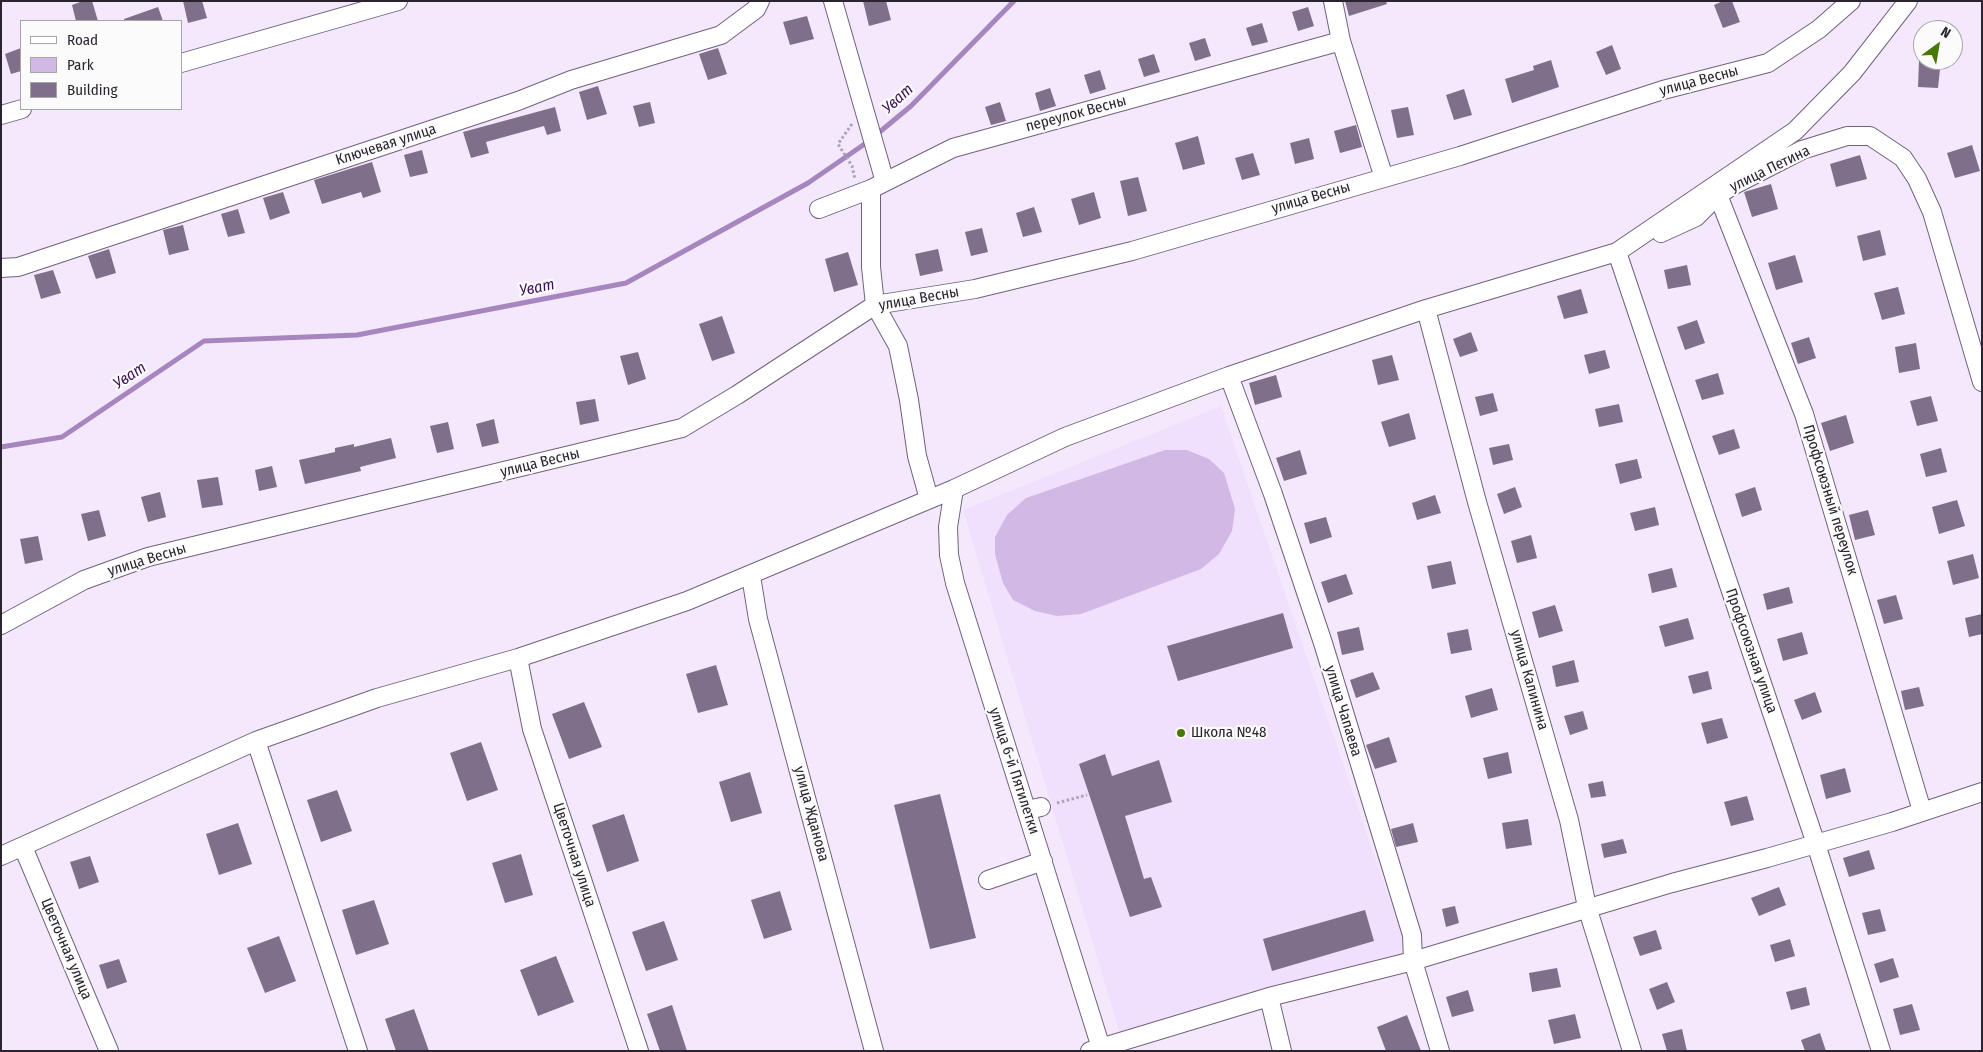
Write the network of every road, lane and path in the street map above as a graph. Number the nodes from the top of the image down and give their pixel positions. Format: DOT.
graph roads {
  1 [pos="398,1"];
  2 [pos="760,1"];
  3 [pos="833,1"];
  4 [pos="1333,1"];
  5 [pos="1851,1"];
  6 [pos="1908,1"];
  7 [pos="1341,42"];
  8 [pos="182,63"];
  9 [pos="20,110"];
  10 [pos="1,115"];
  11 [pos="838,144"];
  12 [pos="852,166"];
  13 [pos="1384,178"];
  14 [pos="878,185"];
  15 [pos="1718,195"];
  16 [pos="819,209"];
  17 [pos="1618,252"];
  18 [pos="1,268"];
  19 [pos="875,305"];
  20 [pos="1426,310"];
  21 [pos="1229,376"];
  22 [pos="1982,382"];
  23 [pos="954,489"];
  24 [pos="929,499"];
  25 [pos="750,576"];
  26 [pos="1,625"];
  27 [pos="518,658"];
  28 [pos="256,741"];
  29 [pos="1982,792"];
  30 [pos="1087,795"];
  31 [pos="1034,808"];
  32 [pos="1922,811"];
  33 [pos="1816,844"];
  34 [pos="23,847"];
  35 [pos="1,856"];
  36 [pos="1043,861"];
  37 [pos="988,880"];
  38 [pos="1587,907"];
  39 [pos="1414,961"];
  40 [pos="1269,997"];
  41 [pos="1098,1050"];
  42 [pos="109,1051"];
  43 [pos="358,1051"];
  44 [pos="639,1051"];
  45 [pos="874,1051"];
  46 [pos="1282,1051"];
  47 [pos="1440,1051"];
  48 [pos="1632,1051"];
  49 [pos="1880,1051"];
  1 -- 8 [label="street"];
  2 -- 18 [label="street, Ключевая улица"];
  3 -- 14 [label="street"];
  4 -- 7 [label="street"];
  5 -- 13 [label="street, улица Весны"];
  6 -- 17 [label="street"];
  7 -- 13 [label="street"];
  7 -- 14 [label="street, переулок Весны"];
  9 -- 10 [label="street"];
  11 -- 12 [label="path"];
  13 -- 19 [label="street, улица Весны"];
  14 -- 16 [label="street, переулок Весны"];
  14 -- 19 [label="street"];
  15 -- 17 [label="street, улица Петина"];
  15 -- 22 [label="street, улица Петина"];
  15 -- 32 [label="street, Профсоюзный переулок"];
  17 -- 20 [label="street"];
  17 -- 33 [label="street, Профсоюзная улица"];
  19 -- 24 [label="street"];
  19 -- 26 [label="street, улица Весны"];
  20 -- 21 [label="street"];
  20 -- 38 [label="street, улица Калинина"];
  21 -- 23 [label="street"];
  21 -- 39 [label="street, улица Чапаева"];
  23 -- 24 [label="street"];
  23 -- 31 [label="street, улица 6-й Пятилетки"];
  24 -- 25 [label="street"];
  25 -- 27 [label="street"];
  25 -- 45 [label="street, улица Жданова"];
  27 -- 28 [label="street"];
  27 -- 44 [label="street, Цветочная улица"];
  28 -- 34 [label="street"];
  28 -- 43 [label="street"];
  29 -- 32 [label="street"];
  30 -- 31 [label="path"];
  31 -- 36 [label="street, улица 6-й Пятилетки"];
  32 -- 33 [label="street"];
  33 -- 38 [label="street"];
  33 -- 49 [label="street, Профсоюзная улица"];
  34 -- 35 [label="street"];
  34 -- 42 [label="street, Цветочная улица"];
  36 -- 37 [label="street"];
  36 -- 41 [label="street, улица 6-й Пятилетки"];
  38 -- 39 [label="street"];
  38 -- 48 [label="street, улица Калинина"];
  39 -- 40 [label="street"];
  39 -- 47 [label="street, улица Чапаева"];
  40 -- 41 [label="street"];
  40 -- 46 [label="street"];
}
